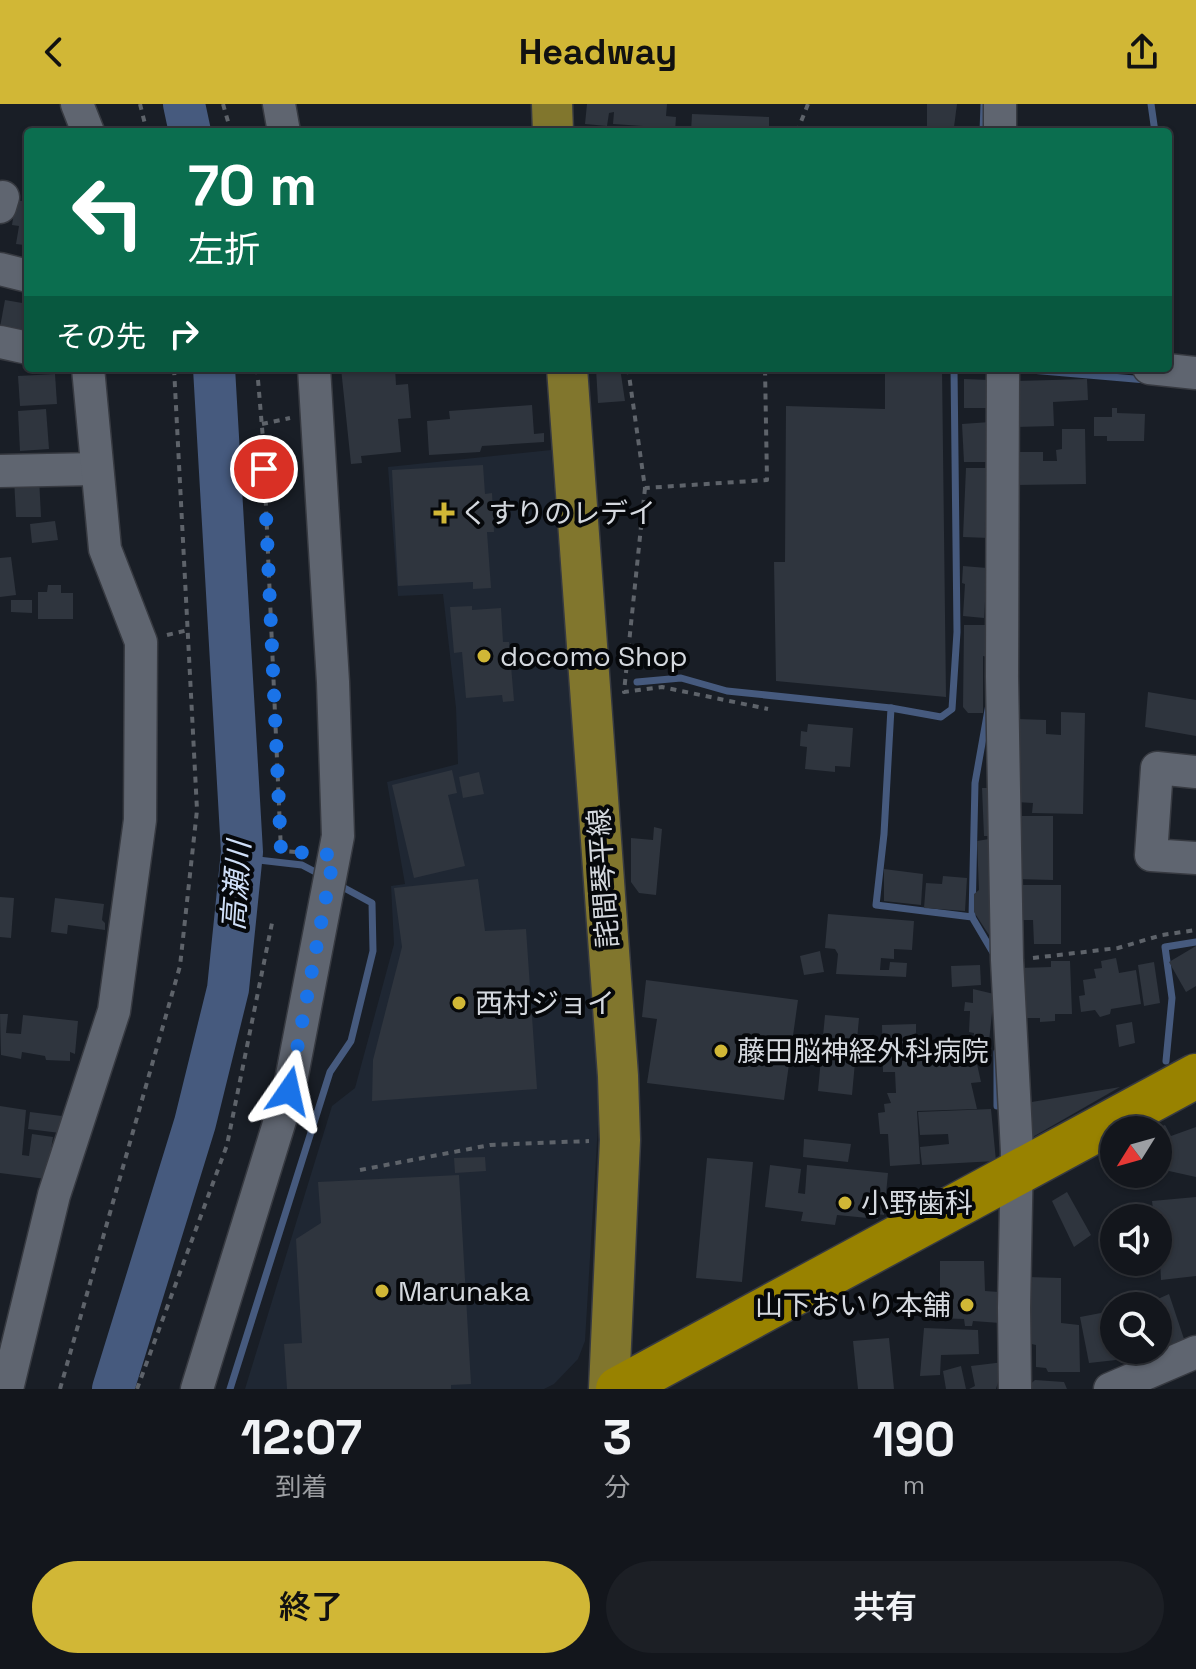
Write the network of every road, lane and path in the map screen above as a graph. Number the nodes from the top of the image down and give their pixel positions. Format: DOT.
graph roads {
  1 [pos="77,104"];
  2 [pos="140,104"];
  3 [pos="223,104"];
  4 [pos="279,104"];
  5 [pos="552,104"];
  6 [pos="808,104"];
  7 [pos="1000,104"];
  8 [pos="86,128"];
  9 [pos="146,128"];
  10 [pos="230,128"];
  11 [pos="283,128"];
  12 [pos="553,128"];
  13 [pos="799,128"];
  14 [pos="1000,128"];
  15 [pos="0,269"];
  16 [pos="24,275"];
  17 [pos="0,342"];
  18 [pos="24,347"];
  19 [pos="1172,370"];
  20 [pos="88,372"];
  21 [pos="257,372"];
  22 [pos="314,372"];
  23 [pos="567,372"];
  24 [pos="629,372"];
  25 [pos="765,372"];
  26 [pos="1003,372"];
  27 [pos="1196,373"];
  28 [pos="96,469"];
  29 [pos="0,471"];
  30 [pos="645,488"];
  31 [pos="768,709"];
  32 [pos="1196,772"];
  33 [pos="334,855"];
  34 [pos="1196,858"];
  35 [pos="272,923"];
  36 [pos="1196,930"];
  37 [pos="1007,960"];
  38 [pos="1196,1076"];
  39 [pos="620,1140"];
  40 [pos="360,1170"];
  41 [pos="1015,1174"];
  42 [pos="1196,1352"];
  43 [pos="7,1389"];
  44 [pos="137,1389"];
  45 [pos="197,1389"];
  46 [pos="609,1389"];
  47 [pos="618,1389"];
  48 [pos="1015,1389"];
  49 [pos="1110,1389"];
  1 -- 8 [label="street"];
  2 -- 9 [label="path"];
  3 -- 10 [label="path"];
  4 -- 11 [label="street"];
  5 -- 12 [label="main road"];
  6 -- 13 [label="path"];
  7 -- 14 [label="street"];
  15 -- 16 [label="street"];
  17 -- 18 [label="street"];
  19 -- 27 [label="street"];
  20 -- 28 [label="street"];
  21 -- 33 [label="path"];
  22 -- 33 [label="street"];
  23 -- 39 [label="main road, 詫間琴平線"];
  24 -- 30 [label="path"];
  25 -- 30 [label="path"];
  26 -- 37 [label="street"];
  28 -- 29 [label="street"];
  28 -- 43 [label="street"];
  30 -- 31 [label="path"];
  32 -- 34 [label="street"];
  33 -- 45 [label="street"];
  35 -- 44 [label="path"];
  36 -- 37 [label="path"];
  37 -- 41 [label="street"];
  38 -- 41 [label="highway"];
  39 -- 40 [label="path"];
  39 -- 46 [label="main road, 詫間琴平線"];
  41 -- 47 [label="highway"];
  41 -- 48 [label="street"];
  42 -- 49 [label="street"];
}
